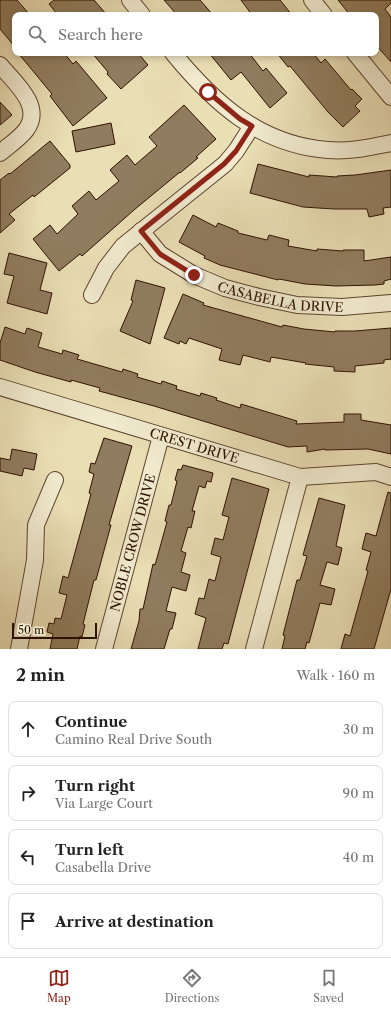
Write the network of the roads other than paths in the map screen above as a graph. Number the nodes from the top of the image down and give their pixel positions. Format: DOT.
graph roads {
  1 [pos="130,0"];
  2 [pos="312,0"];
  3 [pos="140,12"];
  4 [pos="322,12"];
  5 [pos="176,56"];
  6 [pos="357,56"];
  7 [pos="0,65"];
  8 [pos="391,97"];
  9 [pos="252,126"];
  10 [pos="391,143"];
  11 [pos="0,153"];
  12 [pos="141,231"];
  13 [pos="92,295"];
  14 [pos="391,303"];
  15 [pos="0,387"];
  16 [pos="161,436"];
  17 [pos="300,477"];
  18 [pos="391,477"];
  19 [pos="55,480"];
  20 [pos="19,649"];
  21 [pos="104,649"];
  22 [pos="254,649"];
  1 -- 3 [label="street"];
  2 -- 4 [label="street"];
  5 -- 9 [label="street"];
  6 -- 8 [label="street"];
  7 -- 11 [label="street"];
  9 -- 10 [label="street"];
  9 -- 12 [label="street"];
  12 -- 13 [label="street"];
  12 -- 14 [label="street, CASABELLA DRIVE"];
  15 -- 16 [label="street, CREST DRIVE"];
  16 -- 17 [label="street, CREST DRIVE"];
  16 -- 21 [label="street, NOBLE CROW DRIVE"];
  17 -- 18 [label="street, CREST DRIVE"];
  17 -- 22 [label="street"];
  19 -- 20 [label="street"];
}
